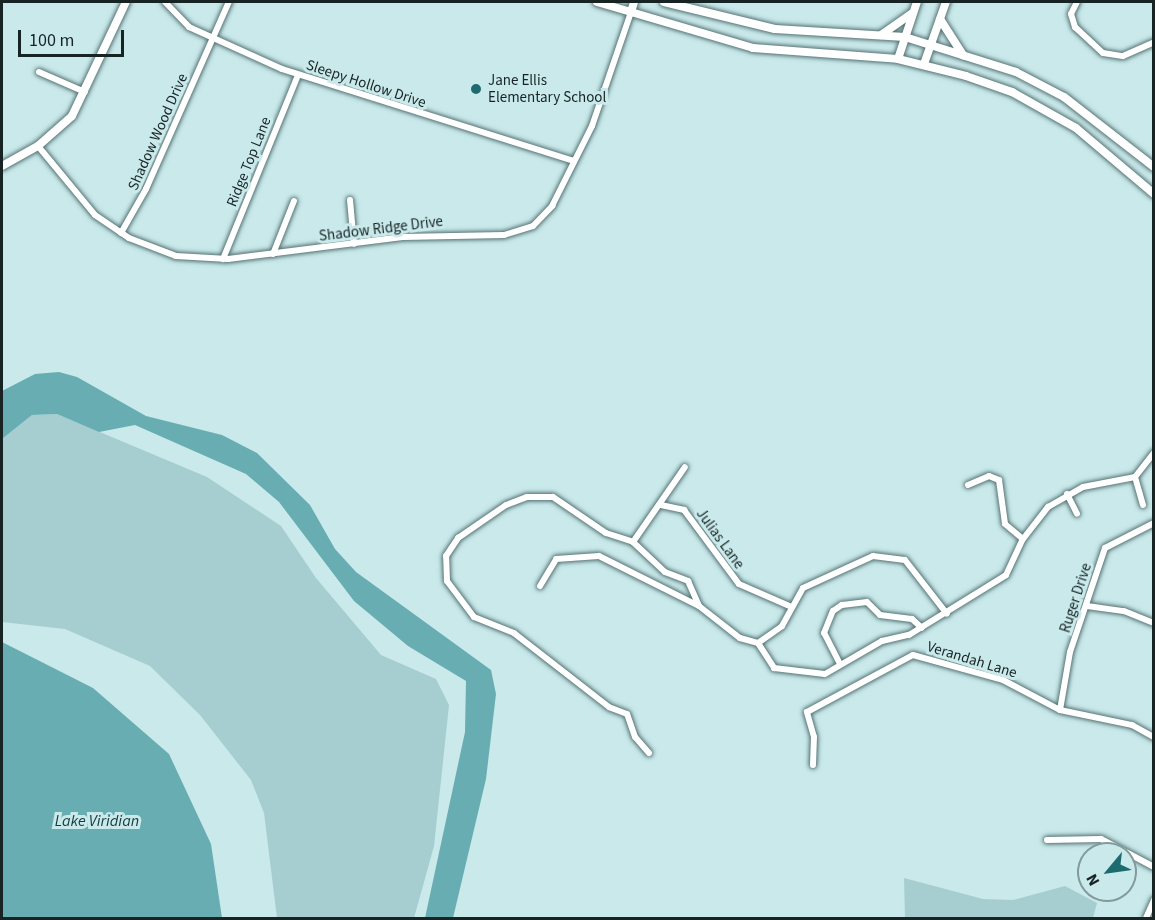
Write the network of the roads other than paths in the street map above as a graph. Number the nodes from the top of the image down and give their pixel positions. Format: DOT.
graph roads {
  1 [pos="126,2"];
  2 [pos="165,2"];
  3 [pos="229,2"];
  4 [pos="597,2"];
  5 [pos="634,2"];
  6 [pos="664,2"];
  7 [pos="917,2"];
  8 [pos="946,2"];
  9 [pos="1077,2"];
  10 [pos="914,11"];
  11 [pos="631,12"];
  12 [pos="940,19"];
  13 [pos="905,37"];
  14 [pos="213,38"];
  15 [pos="876,38"];
  16 [pos="1154,42"];
  17 [pos="931,44"];
  18 [pos="963,55"];
  19 [pos="898,58"];
  20 [pos="924,64"];
  21 [pos="39,72"];
  22 [pos="298,75"];
  23 [pos="85,92"];
  24 [pos="38,146"];
  25 [pos="574,161"];
  26 [pos="2,166"];
  27 [pos="1154,167"];
  28 [pos="1154,194"];
  29 [pos="350,200"];
  30 [pos="294,201"];
  31 [pos="121,233"];
  32 [pos="354,244"];
  33 [pos="273,254"];
  34 [pos="224,259"];
  35 [pos="1154,453"];
  36 [pos="685,466"];
  37 [pos="1135,477"];
  38 [pos="968,485"];
  39 [pos="1067,494"];
  40 [pos="661,506"];
  41 [pos="1143,506"];
  42 [pos="1077,514"];
  43 [pos="1154,523"];
  44 [pos="1023,539"];
  45 [pos="633,542"];
  46 [pos="540,586"];
  47 [pos="699,606"];
  48 [pos="789,606"];
  49 [pos="1087,606"];
  50 [pos="946,614"];
  51 [pos="1154,623"];
  52 [pos="922,628"];
  53 [pos="758,643"];
  54 [pos="840,664"];
  55 [pos="1060,710"];
  56 [pos="1154,737"];
  57 [pos="649,753"];
  58 [pos="813,765"];
  59 [pos="1047,840"];
  60 [pos="1154,867"];
  61 [pos="1154,900"];
  62 [pos="1146,918"];
  1 -- 23 [label="main road"];
  2 -- 14 [label="street, Sleepy Hollow Drive"];
  3 -- 14 [label="street, Shadow Wood Drive"];
  4 -- 11 [label="main road"];
  5 -- 11 [label="main road"];
  6 -- 15 [label="main road"];
  7 -- 10 [label="main road"];
  8 -- 12 [label="main road"];
  9 -- 16 [label="street"];
  10 -- 13 [label="main road"];
  10 -- 15 [label="main road"];
  11 -- 19 [label="main road"];
  11 -- 25 [label="street, Shadow Ridge Drive"];
  12 -- 17 [label="main road"];
  12 -- 18 [label="main road"];
  13 -- 15 [label="main road"];
  13 -- 17 [label="main road"];
  13 -- 19 [label="main road"];
  14 -- 22 [label="street, Sleepy Hollow Drive"];
  14 -- 31 [label="street, Shadow Wood Drive"];
  17 -- 18 [label="main road"];
  17 -- 20 [label="main road"];
  18 -- 27 [label="main road"];
  19 -- 20 [label="main road"];
  20 -- 28 [label="main road"];
  21 -- 23 [label="street"];
  22 -- 25 [label="street, Sleepy Hollow Drive"];
  22 -- 34 [label="street, Ridge Top Lane"];
  23 -- 24 [label="main road"];
  24 -- 26 [label="main road"];
  24 -- 31 [label="street, Shadow Ridge Drive"];
  25 -- 32 [label="street, Shadow Ridge Drive"];
  29 -- 32 [label="street"];
  30 -- 33 [label="street"];
  31 -- 34 [label="street, Shadow Ridge Drive"];
  32 -- 33 [label="street, Shadow Ridge Drive"];
  33 -- 34 [label="street, Shadow Ridge Drive"];
  35 -- 37 [label="street"];
  36 -- 40 [label="street"];
  37 -- 39 [label="street"];
  37 -- 41 [label="street"];
  38 -- 44 [label="street"];
  39 -- 42 [label="street"];
  39 -- 44 [label="street"];
  40 -- 45 [label="street"];
  40 -- 48 [label="street, Julias Lane"];
  43 -- 49 [label="street, Ruger Drive"];
  44 -- 50 [label="street"];
  45 -- 47 [label="street"];
  45 -- 57 [label="street"];
  46 -- 47 [label="street"];
  47 -- 53 [label="street"];
  48 -- 50 [label="street"];
  48 -- 53 [label="street"];
  49 -- 51 [label="street"];
  49 -- 55 [label="street, Ruger Drive"];
  50 -- 52 [label="street"];
  52 -- 54 [label="street"];
  52 -- 54 [label="street"];
  53 -- 54 [label="street"];
  55 -- 56 [label="street, Verandah Lane"];
  55 -- 58 [label="street, Verandah Lane"];
  59 -- 60 [label="street"];
  61 -- 62 [label="street"];
}
